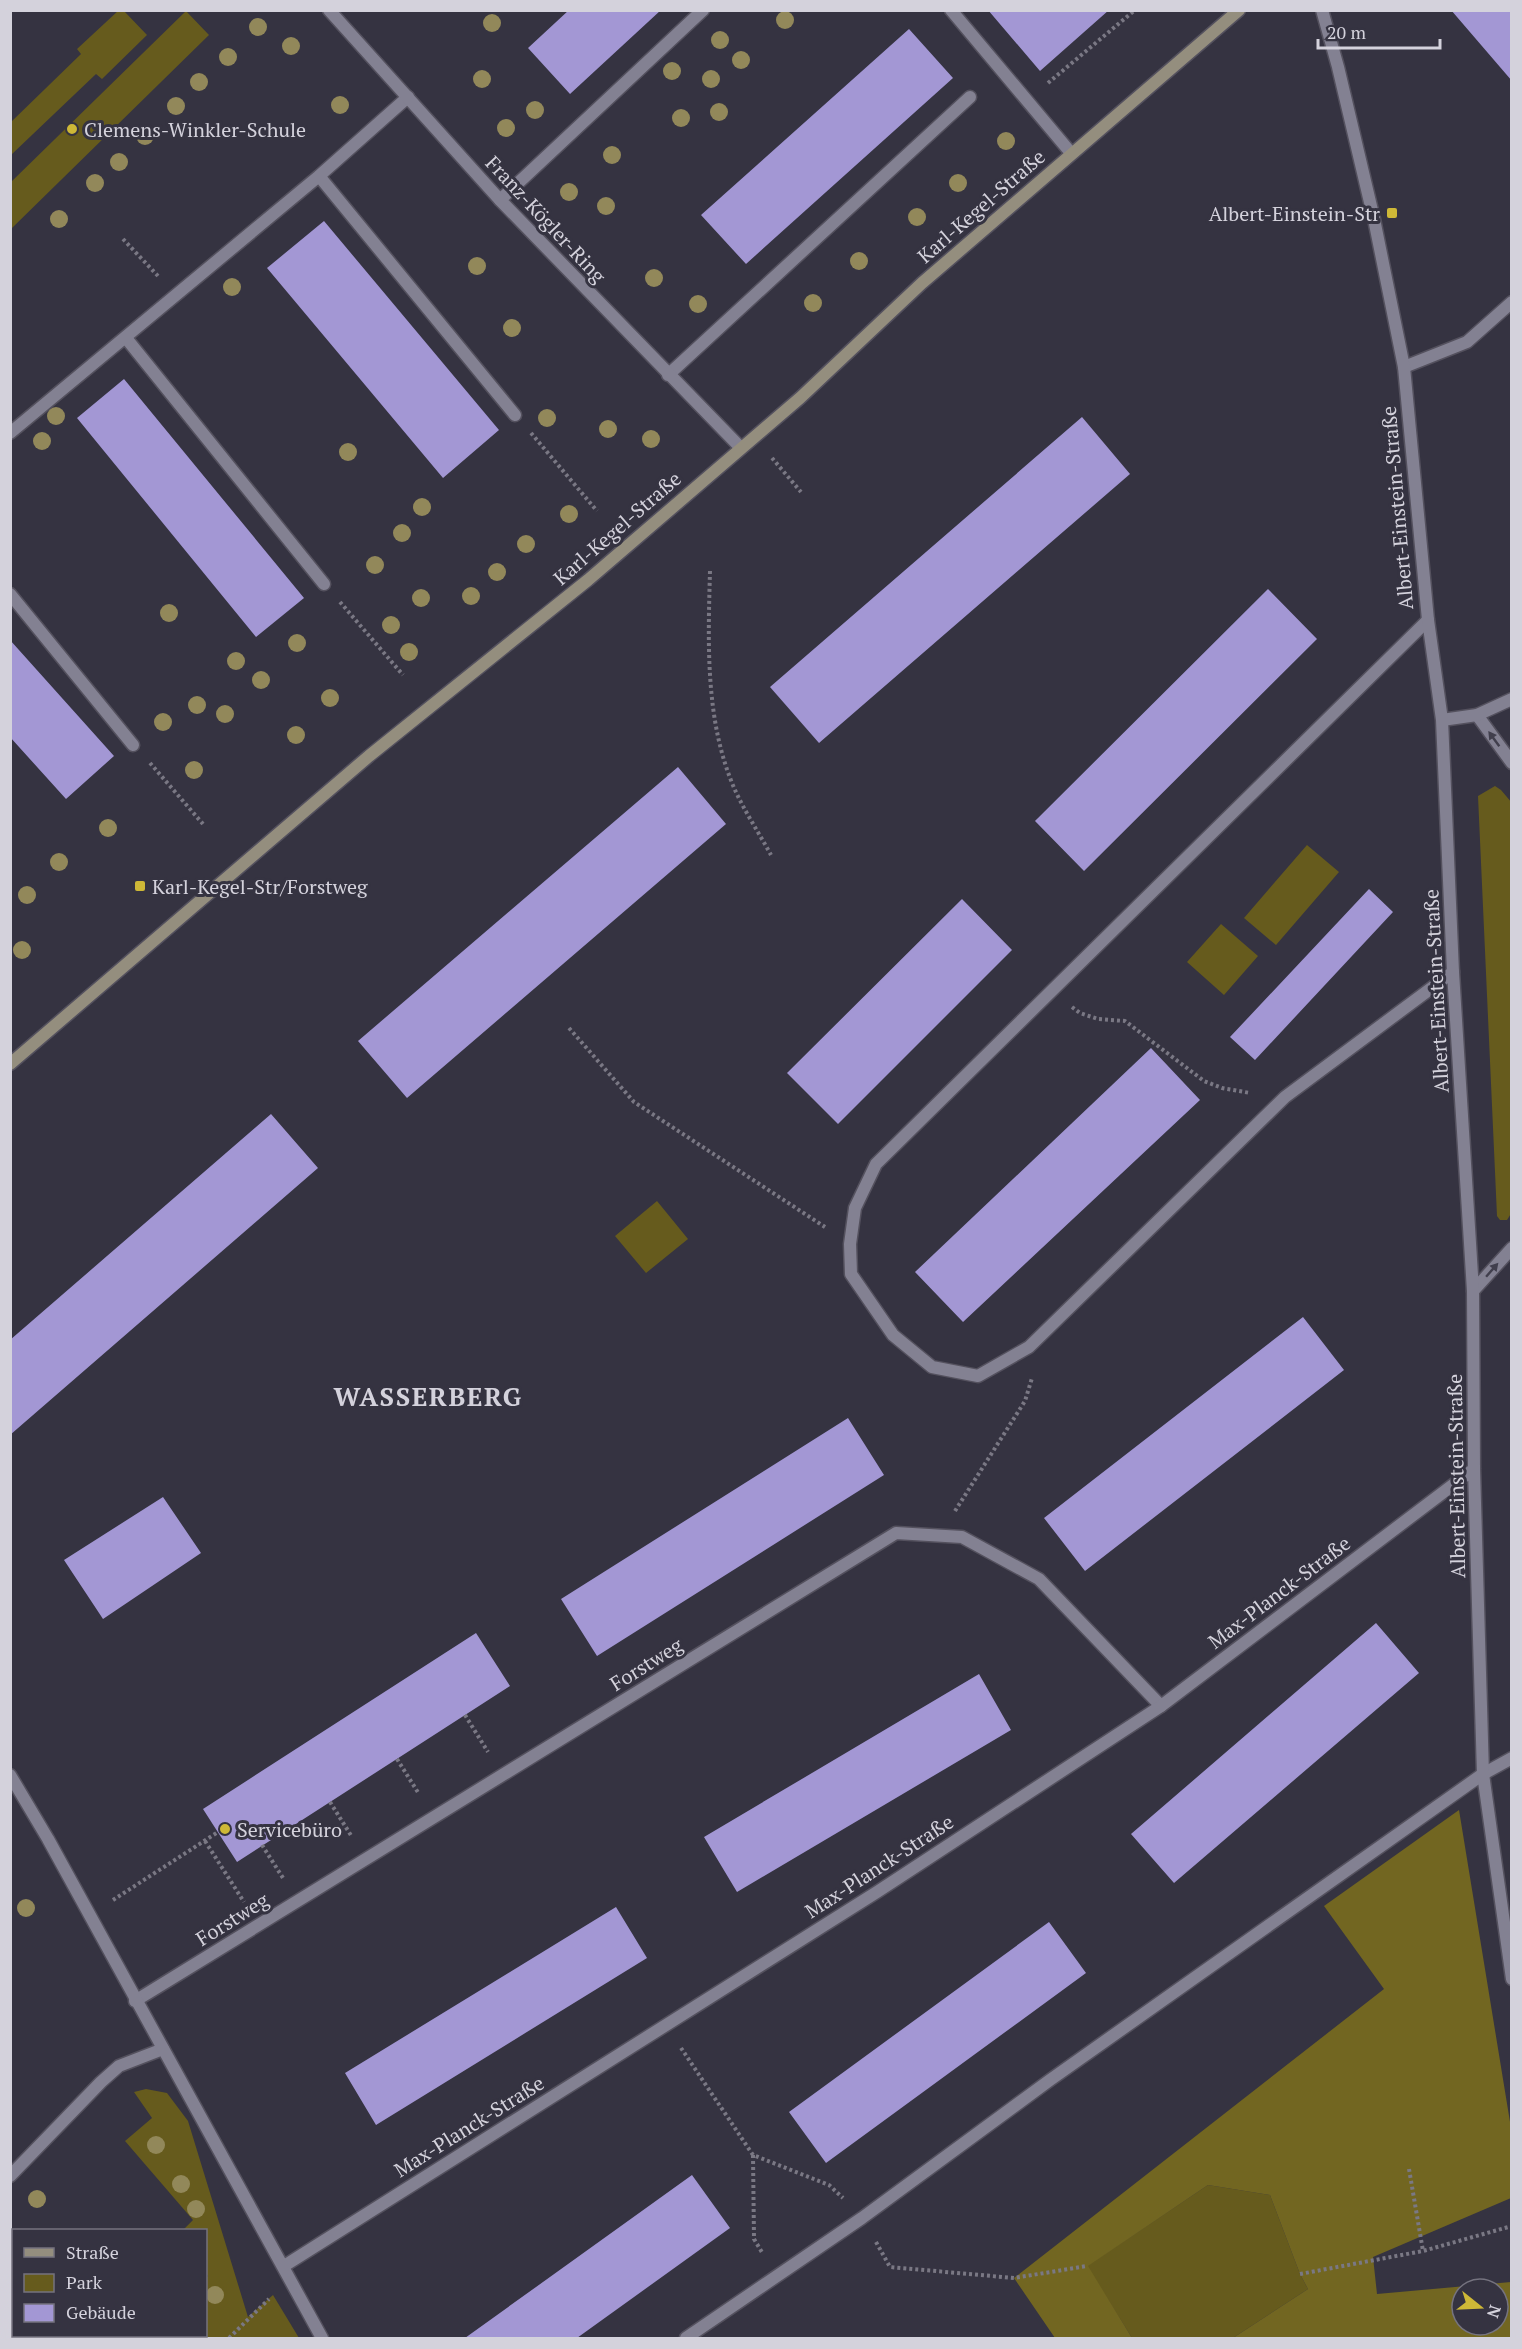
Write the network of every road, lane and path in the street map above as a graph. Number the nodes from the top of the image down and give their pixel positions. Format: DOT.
graph roads {
  1 [pos="703,10"];
  2 [pos="951,10"];
  3 [pos="1135,10"];
  4 [pos="1239,10"];
  5 [pos="1322,10"];
  6 [pos="334,12"];
  7 [pos="408,97"];
  8 [pos="970,97"];
  9 [pos="1026,99"];
  10 [pos="1071,153"];
  11 [pos="319,176"];
  12 [pos="500,200"];
  13 [pos="123,239"];
  14 [pos="156,274"];
  15 [pos="1512,302"];
  16 [pos="126,338"];
  17 [pos="1404,367"];
  18 [pos="668,375"];
  19 [pos="515,415"];
  20 [pos="10,433"];
  21 [pos="753,437"];
  22 [pos="741,448"];
  23 [pos="801,492"];
  24 [pos="597,511"];
  25 [pos="710,571"];
  26 [pos="324,584"];
  27 [pos="10,594"];
  28 [pos="1428,620"];
  29 [pos="403,675"];
  30 [pos="1512,699"];
  31 [pos="1477,716"];
  32 [pos="1442,720"];
  33 [pos="133,745"];
  34 [pos="1512,763"];
  35 [pos="203,824"];
  36 [pos="771,855"];
  37 [pos="1453,972"];
  38 [pos="1049,991"];
  39 [pos="569,1028"];
  40 [pos="10,1064"];
  41 [pos="1285,1097"];
  42 [pos="850,1244"];
  43 [pos="1512,1248"];
  44 [pos="1473,1291"];
  45 [pos="1029,1347"];
  46 [pos="1474,1469"];
  47 [pos="962,1537"];
  48 [pos="1161,1706"];
  49 [pos="465,1715"];
  50 [pos="1512,1758"];
  51 [pos="397,1759"];
  52 [pos="1483,1774"];
  53 [pos="10,1775"];
  54 [pos="503,1775"];
  55 [pos="330,1802"];
  56 [pos="434,1818"];
  57 [pos="218,1832"];
  58 [pos="205,1841"];
  59 [pos="262,1845"];
  60 [pos="366,1859"];
  61 [pos="298,1901"];
  62 [pos="89,1915"];
  63 [pos="258,1925"];
  64 [pos="1512,1979"];
  65 [pos="135,2001"];
  66 [pos="666,2025"];
  67 [pos="163,2049"];
  68 [pos="753,2155"];
  69 [pos="1409,2169"];
  70 [pos="10,2176"];
  71 [pos="862,2218"];
  72 [pos="1512,2226"];
  73 [pos="1423,2251"];
  74 [pos="284,2266"];
  75 [pos="1088,2266"];
  76 [pos="1300,2274"];
  77 [pos="777,2276"];
  78 [pos="290,2278"];
  79 [pos="229,2338"];
  80 [pos="322,2338"];
  81 [pos="686,2338"];
  1 -- 12 [label="street"];
  2 -- 9 [label="street"];
  3 -- 9 [label="path"];
  4 -- 10 [label="street, Karl-Kegel-Straße"];
  5 -- 17 [label="street, Albert-Einstein-Straße"];
  6 -- 7 [label="street, Franz-Kögler-Ring"];
  7 -- 11 [label="street"];
  7 -- 12 [label="street, Franz-Kögler-Ring"];
  8 -- 18 [label="street"];
  9 -- 10 [label="street"];
  10 -- 21 [label="street, Karl-Kegel-Straße"];
  11 -- 16 [label="street"];
  11 -- 19 [label="street"];
  12 -- 18 [label="street, Franz-Kögler-Ring"];
  13 -- 14 [label="path"];
  15 -- 17 [label="street"];
  16 -- 20 [label="street"];
  16 -- 26 [label="street"];
  17 -- 28 [label="street, Albert-Einstein-Straße"];
  18 -- 22 [label="street, Franz-Kögler-Ring"];
  19 -- 24 [label="path"];
  21 -- 22 [label="street, Karl-Kegel-Straße"];
  21 -- 23 [label="path"];
  22 -- 40 [label="street, Karl-Kegel-Straße"];
  25 -- 36 [label="path"];
  26 -- 29 [label="path"];
  27 -- 33 [label="street"];
  28 -- 32 [label="street, Albert-Einstein-Straße"];
  28 -- 38 [label="street"];
  30 -- 31 [label="street"];
  31 -- 32 [label="street"];
  34 -- 31 [label="street, one-way"];
  32 -- 37 [label="street, Albert-Einstein-Straße"];
  33 -- 35 [label="path"];
  37 -- 41 [label="street"];
  37 -- 44 [label="street, Albert-Einstein-Straße"];
  38 -- 41 [label="path"];
  38 -- 42 [label="street"];
  39 -- 42 [label="path"];
  41 -- 45 [label="street"];
  42 -- 45 [label="street"];
  44 -- 43 [label="street, one-way"];
  44 -- 46 [label="street, Albert-Einstein-Straße"];
  45 -- 47 [label="path"];
  46 -- 48 [label="street, Max-Planck-Straße"];
  46 -- 52 [label="street, Albert-Einstein-Straße"];
  47 -- 48 [label="street, Forstweg"];
  47 -- 54 [label="street, Forstweg"];
  48 -- 66 [label="street, Max-Planck-Straße"];
  49 -- 54 [label="path"];
  50 -- 52 [label="street"];
  51 -- 56 [label="path"];
  52 -- 64 [label="street, Albert-Einstein-Straße"];
  52 -- 71 [label="street"];
  53 -- 62 [label="street"];
  54 -- 56 [label="street, Forstweg"];
  55 -- 60 [label="path"];
  56 -- 60 [label="street, Forstweg"];
  57 -- 58 [label="path"];
  58 -- 62 [label="path"];
  58 -- 63 [label="path"];
  59 -- 61 [label="path"];
  60 -- 61 [label="street, Forstweg"];
  61 -- 63 [label="street, Forstweg"];
  62 -- 65 [label="street"];
  63 -- 65 [label="street, Forstweg"];
  65 -- 67 [label="street"];
  66 -- 68 [label="path"];
  66 -- 74 [label="street, Max-Planck-Straße"];
  67 -- 70 [label="street"];
  67 -- 74 [label="street"];
  68 -- 71 [label="path"];
  68 -- 77 [label="path"];
  69 -- 73 [label="path"];
  71 -- 75 [label="path"];
  71 -- 77 [label="street"];
  72 -- 73 [label="path"];
  73 -- 76 [label="path"];
  74 -- 78 [label="street"];
  77 -- 81 [label="street"];
  78 -- 79 [label="path"];
  78 -- 80 [label="street"];
}
